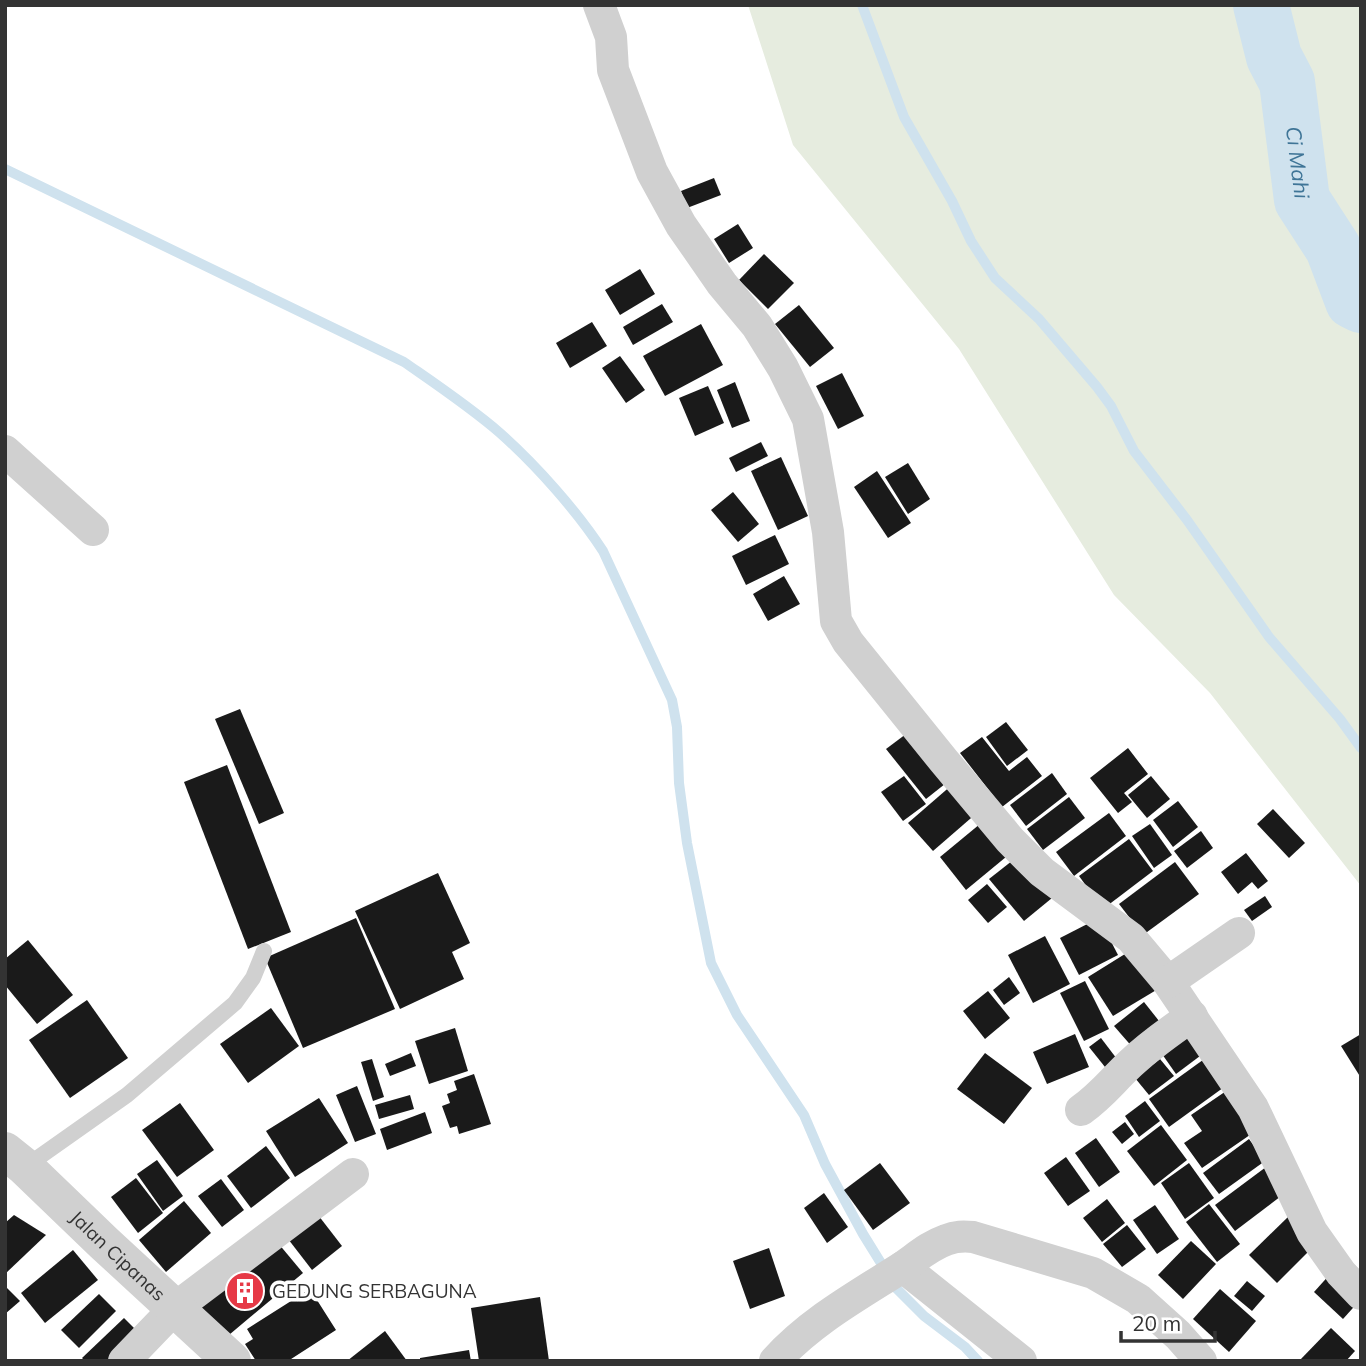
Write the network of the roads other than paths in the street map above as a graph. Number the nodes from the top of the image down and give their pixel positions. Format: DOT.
graph roads {
  1 [pos="599,5"];
  2 [pos="5,451"];
  3 [pos="93,530"];
  4 [pos="1240,933"];
  5 [pos="264,951"];
  6 [pos="1168,982"];
  7 [pos="1192,1016"];
  8 [pos="1081,1110"];
  9 [pos="15,1159"];
  10 [pos="353,1174"];
  11 [pos="903,1267"];
  12 [pos="1361,1294"];
  13 [pos="175,1308"];
  14 [pos="124,1361"];
  15 [pos="232,1361"];
  16 [pos="775,1361"];
  17 [pos="1021,1361"];
  18 [pos="1202,1361"];
  1 -- 6 [label="street"];
  2 -- 3 [label="street"];
  4 -- 6 [label="street"];
  5 -- 9 [label="lane"];
  6 -- 7 [label="street"];
  7 -- 8 [label="street"];
  7 -- 12 [label="street"];
  9 -- 13 [label="street, Jalan Cipanas"];
  10 -- 13 [label="street"];
  11 -- 16 [label="street"];
  11 -- 17 [label="street"];
  11 -- 18 [label="street"];
  13 -- 14 [label="street"];
  13 -- 15 [label="street, Jalan Cipanas"];
}
